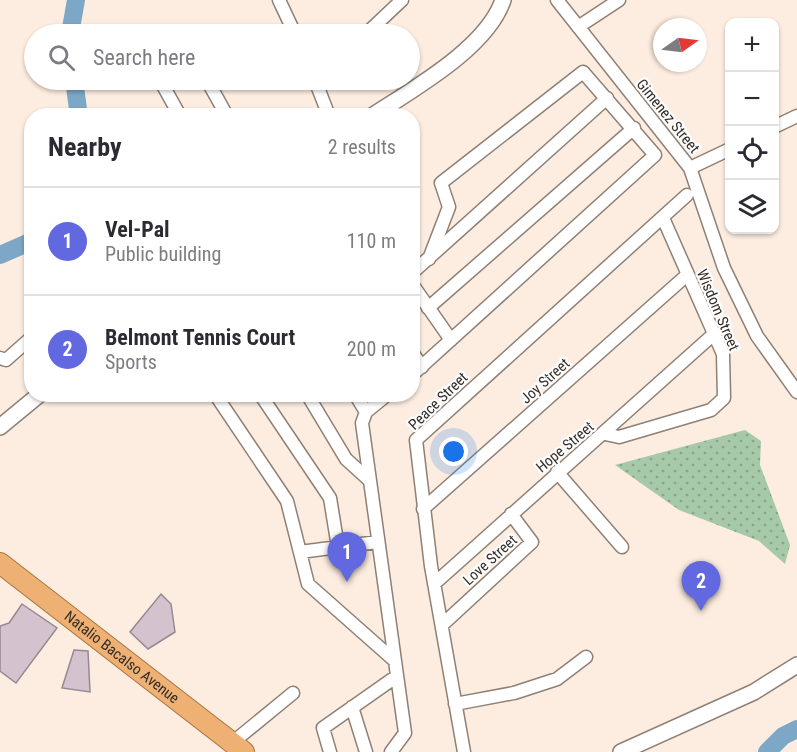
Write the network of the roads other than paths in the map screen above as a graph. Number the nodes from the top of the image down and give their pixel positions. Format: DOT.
graph roads {
  1 [pos="279,0"];
  2 [pos="402,0"];
  3 [pos="503,0"];
  4 [pos="557,0"];
  5 [pos="619,0"];
  6 [pos="290,24"];
  7 [pos="377,24"];
  8 [pos="578,27"];
  9 [pos="420,84"];
  10 [pos="166,90"];
  11 [pos="213,90"];
  12 [pos="319,90"];
  13 [pos="411,90"];
  14 [pos="607,98"];
  15 [pos="176,108"];
  16 [pos="223,108"];
  17 [pos="326,108"];
  18 [pos="384,108"];
  19 [pos="797,116"];
  20 [pos="776,126"];
  21 [pos="634,128"];
  22 [pos="725,151"];
  23 [pos="690,168"];
  24 [pos="687,195"];
  25 [pos="663,218"];
  26 [pos="429,259"];
  27 [pos="420,266"];
  28 [pos="687,275"];
  29 [pos="420,296"];
  30 [pos="428,308"];
  31 [pos="715,333"];
  32 [pos="451,340"];
  33 [pos="24,344"];
  34 [pos="0,358"];
  35 [pos="420,368"];
  36 [pos="797,392"];
  37 [pos="31,402"];
  38 [pos="220,402"];
  39 [pos="265,402"];
  40 [pos="312,402"];
  41 [pos="360,402"];
  42 [pos="378,402"];
  43 [pos="366,412"];
  44 [pos="0,428"];
  45 [pos="605,434"];
  46 [pos="557,472"];
  47 [pos="368,479"];
  48 [pos="423,509"];
  49 [pos="512,514"];
  50 [pos="377,542"];
  51 [pos="338,547"];
  52 [pos="622,547"];
  53 [pos="300,552"];
  54 [pos="0,564"];
  55 [pos="434,584"];
  56 [pos="441,625"];
  57 [pos="586,657"];
  58 [pos="394,661"];
  59 [pos="797,665"];
  60 [pos="397,676"];
  61 [pos="293,693"];
  62 [pos="455,704"];
  63 [pos="352,707"];
  64 [pos="238,747"];
  65 [pos="330,752"];
  66 [pos="366,752"];
  67 [pos="391,752"];
  68 [pos="464,752"];
  69 [pos="621,752"];
  1 -- 6 [label="street"];
  2 -- 7 [label="street"];
  3 -- 9 [label="street"];
  4 -- 8 [label="street, Gimenez Street"];
  5 -- 8 [label="street"];
  8 -- 23 [label="street, Gimenez Street"];
  10 -- 15 [label="street"];
  11 -- 16 [label="street"];
  12 -- 17 [label="street"];
  13 -- 18 [label="street"];
  14 -- 21 [label="street"];
  14 -- 26 [label="street"];
  14 -- 26 [label="street"];
  19 -- 20 [label="street"];
  21 -- 30 [label="street"];
  21 -- 32 [label="street"];
  22 -- 23 [label="street"];
  23 -- 36 [label="street, Gimenez Street"];
  24 -- 25 [label="street, Peace Street"];
  25 -- 28 [label="street, Wisdom Street"];
  25 -- 48 [label="street, Peace Street"];
  26 -- 27 [label="street"];
  28 -- 31 [label="street, Wisdom Street"];
  28 -- 48 [label="street, Joy Street"];
  29 -- 30 [label="street"];
  30 -- 32 [label="street"];
  31 -- 45 [label="street, Hope Street"];
  31 -- 45 [label="street, Wisdom Street"];
  32 -- 35 [label="street"];
  33 -- 34 [label="street"];
  37 -- 44 [label="street"];
  38 -- 53 [label="street"];
  39 -- 51 [label="street"];
  40 -- 47 [label="street"];
  41 -- 43 [label="street"];
  42 -- 43 [label="street"];
  43 -- 47 [label="street"];
  45 -- 46 [label="street, Hope Street"];
  46 -- 49 [label="street, Hope Street"];
  46 -- 52 [label="street"];
  47 -- 50 [label="street"];
  48 -- 55 [label="street, Peace Street"];
  49 -- 55 [label="street, Hope Street"];
  49 -- 56 [label="street, Love Street"];
  50 -- 51 [label="street"];
  50 -- 58 [label="street"];
  51 -- 53 [label="street"];
  53 -- 58 [label="street"];
  54 -- 64 [label="highway, Natalio Bacalso Avenue"];
  55 -- 56 [label="street, Peace Street"];
  56 -- 62 [label="street, Peace Street"];
  57 -- 62 [label="street"];
  58 -- 60 [label="street"];
  59 -- 69 [label="street"];
  60 -- 63 [label="street"];
  60 -- 67 [label="street"];
  61 -- 64 [label="street"];
  62 -- 68 [label="street, Peace Street"];
  63 -- 65 [label="street"];
  63 -- 66 [label="street"];
}
